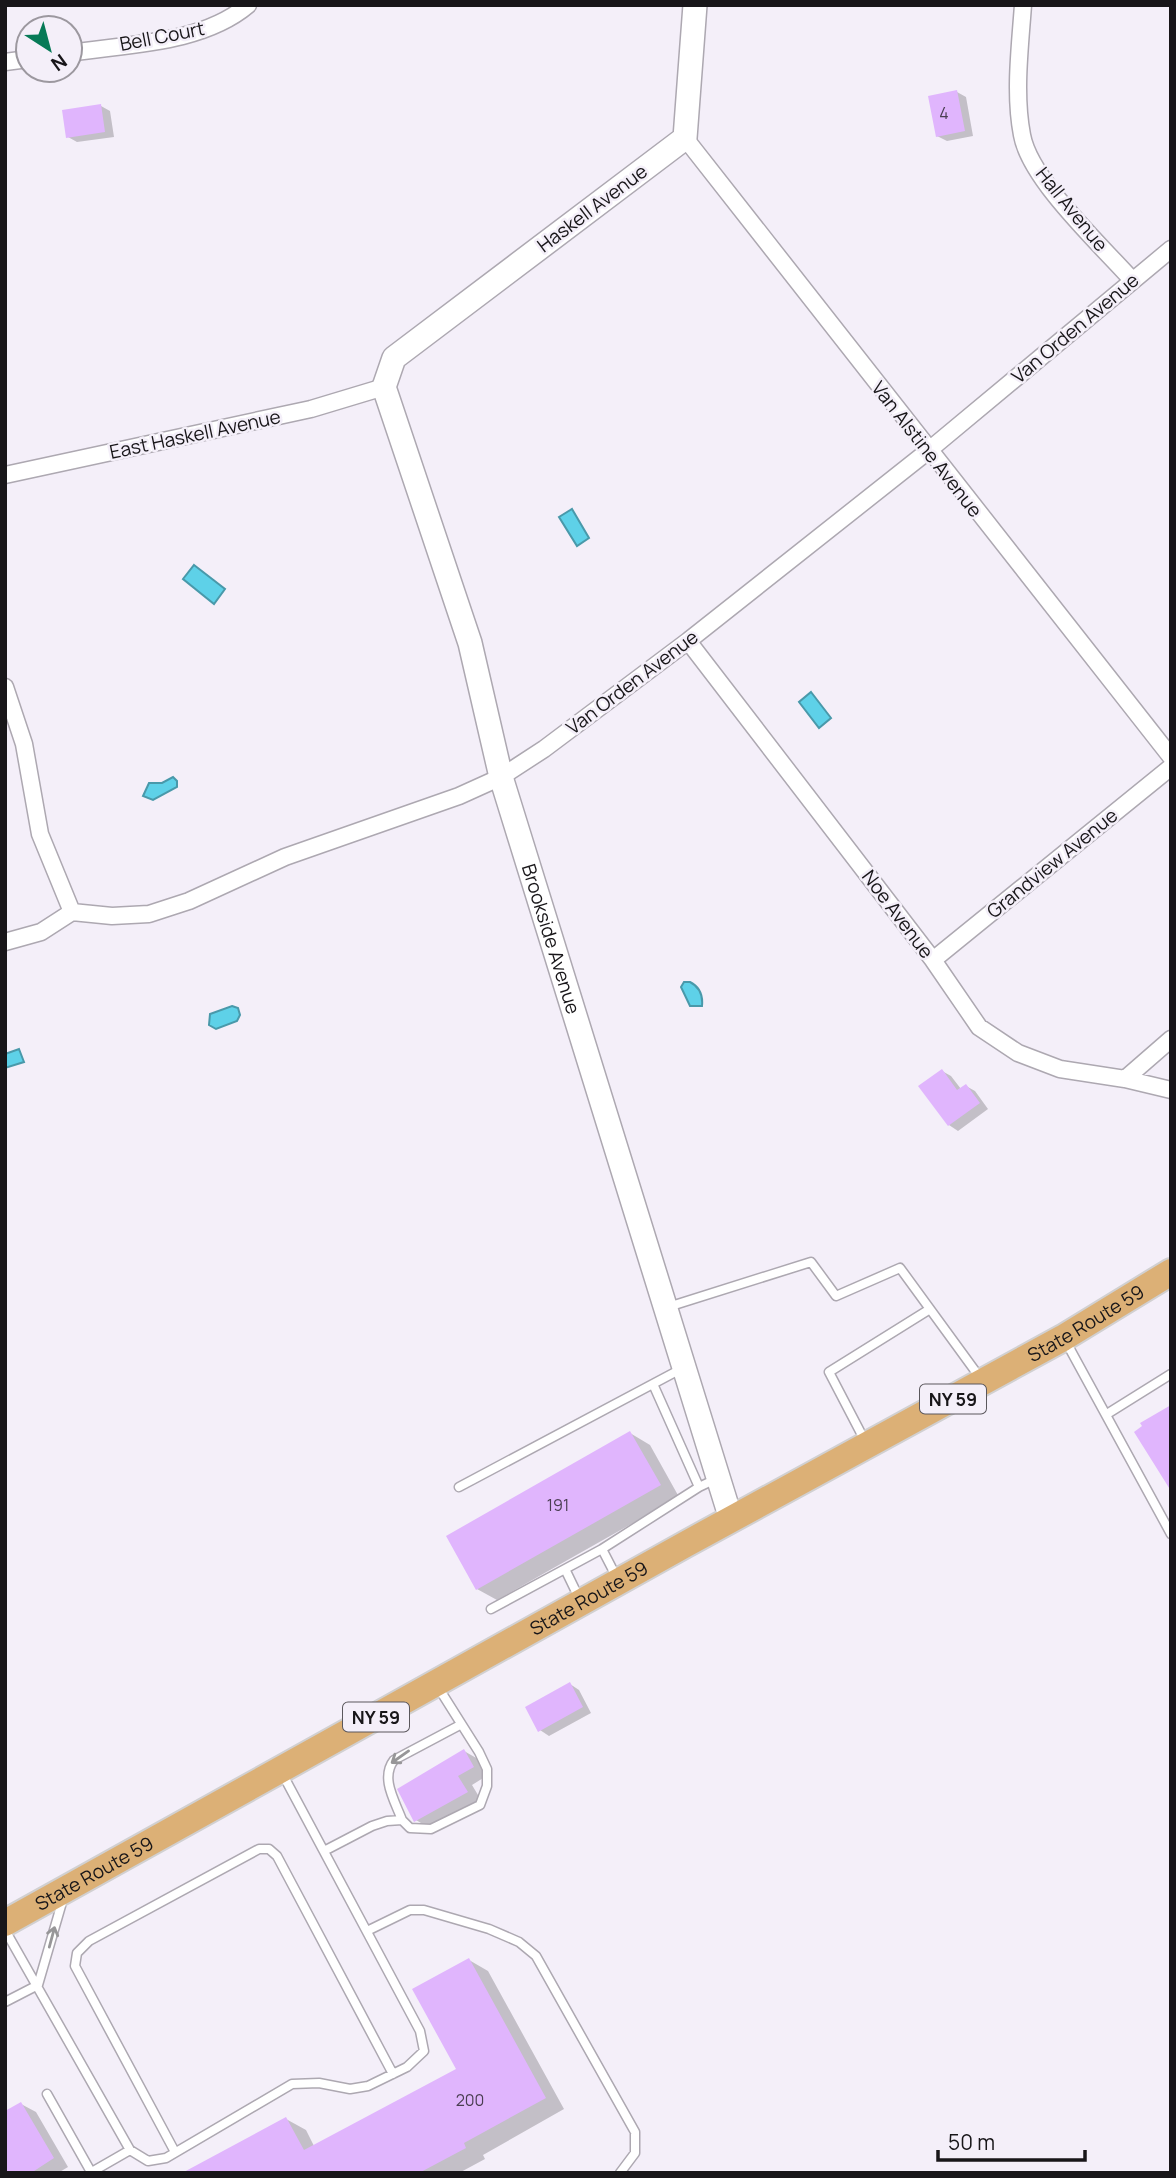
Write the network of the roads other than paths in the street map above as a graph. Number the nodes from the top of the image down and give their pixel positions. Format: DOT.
graph roads {
  1 [pos="248,5"];
  2 [pos="695,5"];
  3 [pos="1023,5"];
  4 [pos="84,51"];
  5 [pos="685,138"];
  6 [pos="1171,249"];
  7 [pos="1132,280"];
  8 [pos="384,387"];
  9 [pos="928,451"];
  10 [pos="5,475"];
  11 [pos="688,641"];
  12 [pos="5,687"];
  13 [pos="1171,757"];
  14 [pos="1171,767"];
  15 [pos="501,777"];
  16 [pos="72,912"];
  17 [pos="5,942"];
  18 [pos="933,960"];
  19 [pos="1171,1039"];
  20 [pos="1125,1079"];
  21 [pos="1171,1090"];
  22 [pos="1171,1272"];
  23 [pos="665,1308"];
  24 [pos="930,1309"];
  25 [pos="1063,1338"];
  26 [pos="684,1368"];
  27 [pos="1171,1374"];
  28 [pos="983,1382"];
  29 [pos="653,1384"];
  30 [pos="1107,1414"];
  31 [pos="867,1445"];
  32 [pos="708,1483"];
  33 [pos="459,1487"];
  34 [pos="1167,1518"];
  35 [pos="731,1519"];
  36 [pos="1171,1534"];
  37 [pos="602,1549"];
  38 [pos="565,1569"];
  39 [pos="618,1582"];
  40 [pos="581,1602"];
  41 [pos="491,1609"];
  42 [pos="436,1683"];
  43 [pos="460,1725"];
  44 [pos="280,1770"];
  45 [pos="402,1820"];
  46 [pos="324,1851"];
  47 [pos="66,1889"];
  48 [pos="5,1923"];
  49 [pos="5,1930"];
  50 [pos="367,1931"];
  51 [pos="38,1985"];
  52 [pos="5,2002"];
  53 [pos="393,2074"];
  54 [pos="47,2094"];
  55 [pos="130,2150"];
  56 [pos="175,2152"];
  57 [pos="90,2172"];
  58 [pos="620,2173"];
  1 -- 4 [label="street, Bell Court"];
  2 -- 5 [label="street"];
  3 -- 7 [label="street, Hall Avenue"];
  5 -- 8 [label="street, Haskell Avenue"];
  5 -- 9 [label="street, Van Alstine Avenue"];
  6 -- 7 [label="street, Van Orden Avenue"];
  7 -- 9 [label="street, Van Orden Avenue"];
  8 -- 10 [label="street, East Haskell Avenue"];
  8 -- 15 [label="street, Brookside Avenue"];
  9 -- 11 [label="street, Van Orden Avenue"];
  9 -- 13 [label="street, Van Alstine Avenue"];
  11 -- 15 [label="street, Van Orden Avenue"];
  11 -- 18 [label="street, Noe Avenue"];
  12 -- 16 [label="street"];
  14 -- 18 [label="street, Grandview Avenue"];
  15 -- 16 [label="street, Van Orden Avenue"];
  15 -- 23 [label="street, Brookside Avenue"];
  16 -- 17 [label="street"];
  18 -- 20 [label="street, Noe Avenue"];
  19 -- 20 [label="street"];
  20 -- 21 [label="street, Noe Avenue"];
  22 -- 25 [label="main road, State Route 59 / NY 59"];
  23 -- 24 [label="lane"];
  23 -- 26 [label="street, Brookside Avenue"];
  24 -- 28 [label="lane"];
  24 -- 31 [label="lane"];
  25 -- 28 [label="main road, State Route 59 / NY 59"];
  25 -- 30 [label="lane"];
  26 -- 29 [label="lane"];
  26 -- 32 [label="street, Brookside Avenue"];
  27 -- 30 [label="lane"];
  28 -- 31 [label="main road, State Route 59 / NY 59"];
  29 -- 32 [label="lane"];
  29 -- 33 [label="lane"];
  30 -- 34 [label="lane"];
  31 -- 35 [label="main road, State Route 59 / NY 59"];
  32 -- 35 [label="street, Brookside Avenue"];
  32 -- 37 [label="lane"];
  34 -- 36 [label="lane"];
  35 -- 39 [label="main road, State Route 59 / NY 59"];
  37 -- 38 [label="lane"];
  37 -- 39 [label="lane"];
  38 -- 40 [label="lane"];
  38 -- 41 [label="lane"];
  39 -- 40 [label="main road, State Route 59 / NY 59"];
  40 -- 42 [label="main road, State Route 59 / NY 59"];
  42 -- 43 [label="lane"];
  42 -- 44 [label="main road, State Route 59 / NY 59"];
  43 -- 45 [label="lane, one-way"];
  43 -- 45 [label="lane"];
  44 -- 46 [label="lane"];
  44 -- 47 [label="main road, State Route 59 / NY 59"];
  45 -- 46 [label="lane"];
  46 -- 50 [label="lane"];
  47 -- 48 [label="main road, State Route 59 / NY 59"];
  51 -- 47 [label="lane, one-way"];
  49 -- 51 [label="lane"];
  50 -- 53 [label="lane"];
  50 -- 58 [label="lane"];
  51 -- 52 [label="lane"];
  51 -- 55 [label="lane"];
  53 -- 56 [label="lane"];
  53 -- 56 [label="lane"];
  54 -- 57 [label="lane"];
  55 -- 56 [label="lane"];
  55 -- 57 [label="lane"];
}
